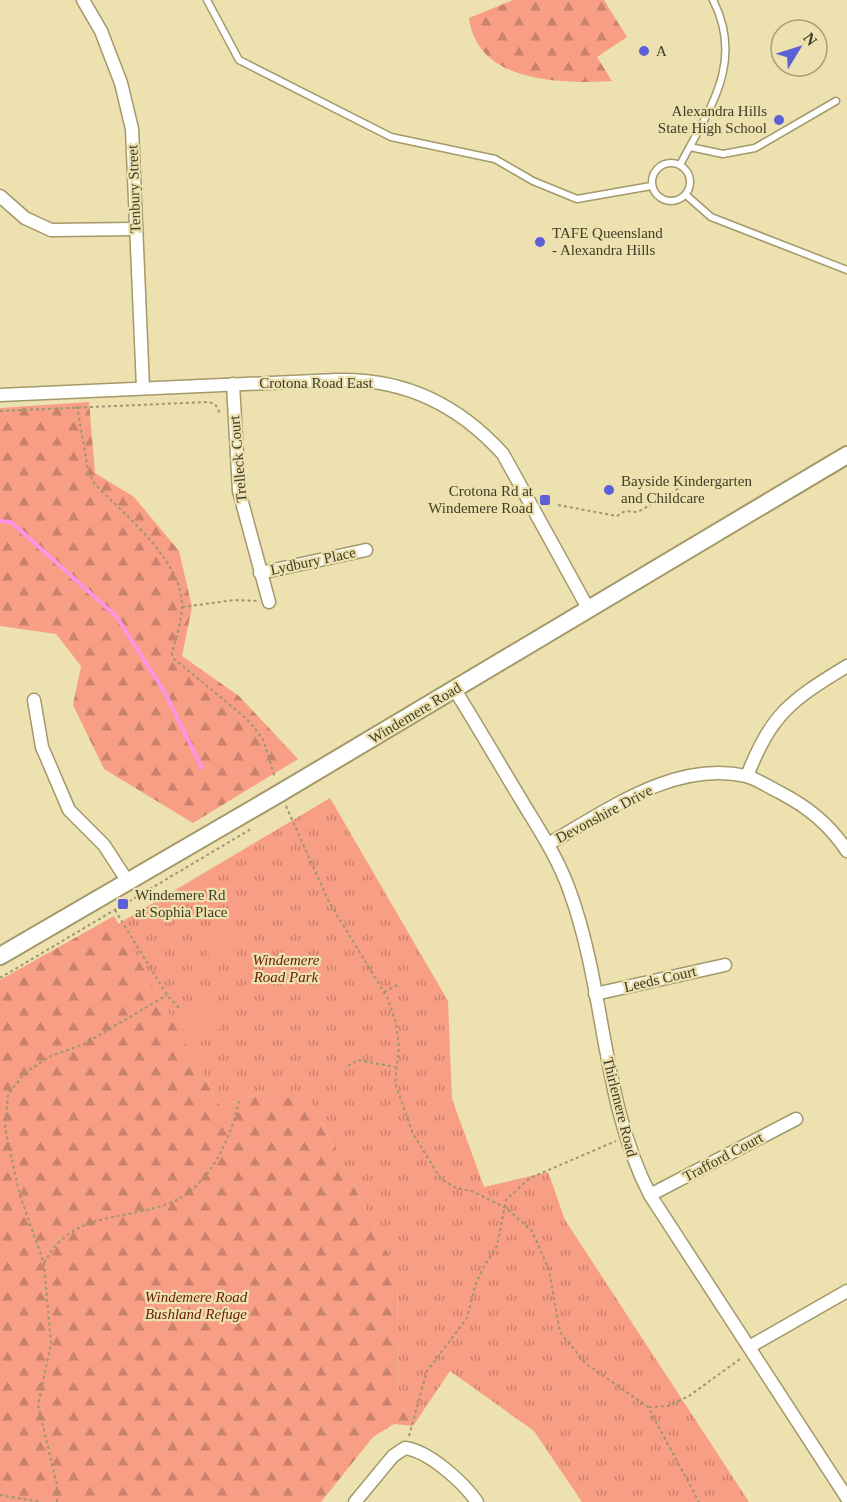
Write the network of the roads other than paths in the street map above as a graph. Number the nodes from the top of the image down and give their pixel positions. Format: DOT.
graph roads {
  1 [pos="83,0"];
  2 [pos="207,0"];
  3 [pos="713,0"];
  4 [pos="836,101"];
  5 [pos="690,147"];
  6 [pos="680,165"];
  7 [pos="651,186"];
  8 [pos="686,195"];
  9 [pos="0,196"];
  10 [pos="136,229"];
  11 [pos="847,270"];
  12 [pos="233,384"];
  13 [pos="143,388"];
  14 [pos="0,395"];
  15 [pos="847,457"];
  16 [pos="366,550"];
  17 [pos="260,573"];
  18 [pos="269,602"];
  19 [pos="589,610"];
  20 [pos="847,666"];
  21 [pos="454,690"];
  22 [pos="34,700"];
  23 [pos="747,776"];
  24 [pos="548,844"];
  25 [pos="847,851"];
  26 [pos="128,882"];
  27 [pos="0,956"];
  28 [pos="725,965"];
  29 [pos="595,994"];
  30 [pos="796,1119"];
  31 [pos="650,1196"];
  32 [pos="847,1291"];
  33 [pos="749,1347"];
  34 [pos="847,1497"];
  35 [pos="355,1502"];
  36 [pos="477,1502"];
  1 -- 10 [label="street, Tenbury Street"];
  2 -- 7 [label="lane"];
  3 -- 5 [label="lane"];
  4 -- 5 [label="lane"];
  5 -- 6 [label="lane"];
  6 -- 7 [label="lane"];
  6 -- 8 [label="lane"];
  7 -- 8 [label="lane"];
  8 -- 11 [label="lane"];
  9 -- 10 [label="street"];
  10 -- 13 [label="street, Tenbury Street"];
  12 -- 13 [label="street, Crotona Road East"];
  12 -- 17 [label="street, Trelleck Court"];
  12 -- 19 [label="street, Crotona Road East"];
  13 -- 14 [label="street, Crotona Road East"];
  15 -- 19 [label="main road, Windemere Road"];
  16 -- 17 [label="street, Lydbury Place"];
  17 -- 18 [label="street, Trelleck Court"];
  19 -- 21 [label="main road, Windemere Road"];
  20 -- 23 [label="street"];
  21 -- 24 [label="street, Thirlemere Road"];
  21 -- 26 [label="main road, Windemere Road"];
  22 -- 26 [label="street"];
  23 -- 24 [label="street, Devonshire Drive"];
  23 -- 25 [label="street, Devonshire Drive"];
  24 -- 29 [label="street, Thirlemere Road"];
  26 -- 27 [label="main road, Windemere Road"];
  28 -- 29 [label="street, Leeds Court"];
  29 -- 31 [label="street, Thirlemere Road"];
  30 -- 31 [label="street, Trafford Court"];
  31 -- 33 [label="street, Thirlemere Road"];
  32 -- 33 [label="street"];
  33 -- 34 [label="street, Thirlemere Road"];
  35 -- 36 [label="street"];
}
